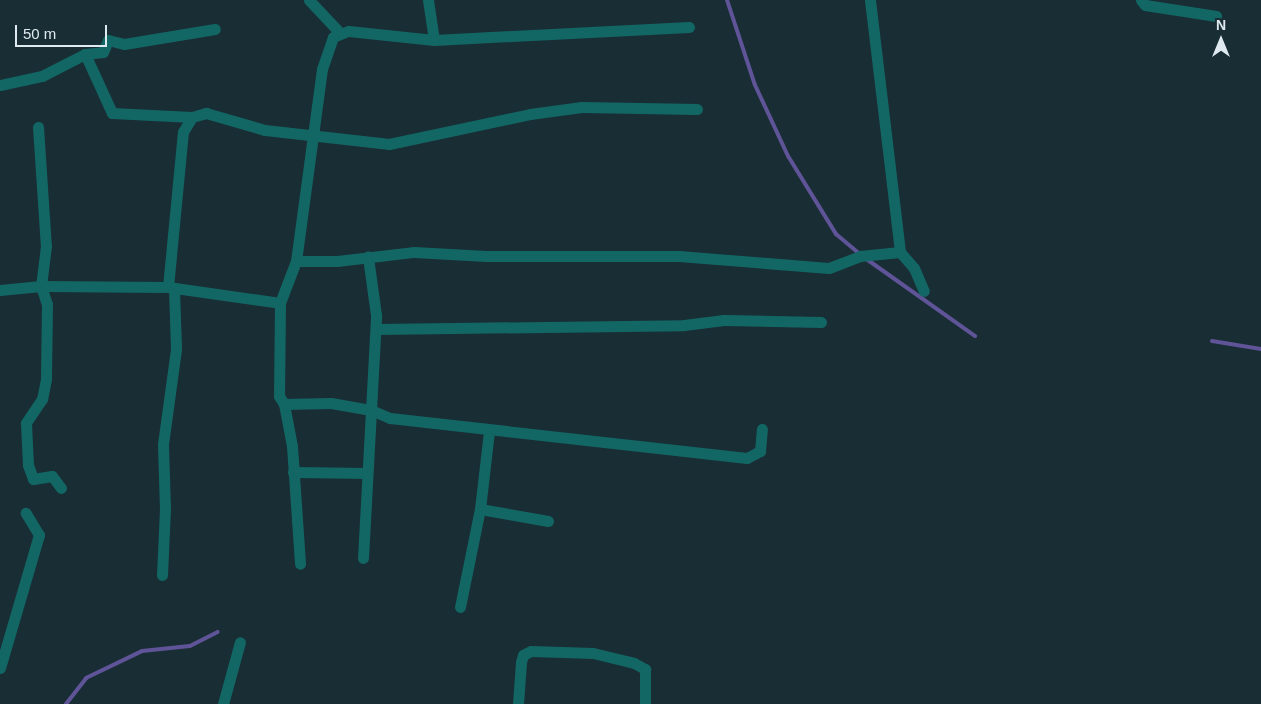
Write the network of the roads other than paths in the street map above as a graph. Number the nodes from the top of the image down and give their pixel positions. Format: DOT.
graph roads {
  1 [pos="309,0"];
  2 [pos="428,0"];
  3 [pos="870,0"];
  4 [pos="1142,0"];
  5 [pos="1216,16"];
  6 [pos="689,26"];
  7 [pos="215,29"];
  8 [pos="339,32"];
  9 [pos="434,40"];
  10 [pos="85,54"];
  11 [pos="0,86"];
  12 [pos="697,108"];
  13 [pos="192,118"];
  14 [pos="38,127"];
  15 [pos="313,136"];
  16 [pos="900,252"];
  17 [pos="368,257"];
  18 [pos="296,261"];
  19 [pos="42,286"];
  20 [pos="171,287"];
  21 [pos="0,290"];
  22 [pos="924,291"];
  23 [pos="280,303"];
  24 [pos="821,322"];
  25 [pos="376,328"];
  26 [pos="284,404"];
  27 [pos="371,410"];
  28 [pos="762,430"];
  29 [pos="489,431"];
  30 [pos="293,472"];
  31 [pos="367,473"];
  32 [pos="61,488"];
  33 [pos="480,509"];
  34 [pos="26,513"];
  35 [pos="548,521"];
  36 [pos="363,558"];
  37 [pos="300,564"];
  38 [pos="162,575"];
  39 [pos="460,607"];
  40 [pos="240,642"];
  41 [pos="0,668"];
  42 [pos="223,704"];
  43 [pos="518,704"];
  44 [pos="645,704"];
  1 -- 8 [label="street"];
  2 -- 9 [label="street"];
  3 -- 16 [label="street"];
  4 -- 5 [label="street"];
  6 -- 9 [label="street"];
  7 -- 10 [label="street"];
  8 -- 9 [label="street"];
  8 -- 15 [label="street"];
  10 -- 11 [label="street"];
  10 -- 13 [label="street"];
  12 -- 15 [label="street"];
  13 -- 15 [label="street"];
  13 -- 20 [label="street"];
  14 -- 19 [label="street"];
  15 -- 18 [label="street"];
  16 -- 17 [label="street"];
  16 -- 22 [label="street"];
  17 -- 18 [label="street"];
  17 -- 25 [label="street"];
  18 -- 23 [label="street"];
  19 -- 20 [label="street"];
  19 -- 21 [label="street"];
  19 -- 32 [label="street"];
  20 -- 23 [label="street"];
  20 -- 38 [label="street"];
  23 -- 26 [label="street"];
  24 -- 25 [label="street"];
  25 -- 27 [label="street"];
  26 -- 27 [label="street"];
  26 -- 30 [label="street"];
  27 -- 29 [label="street"];
  27 -- 31 [label="street"];
  28 -- 29 [label="street"];
  29 -- 33 [label="street"];
  30 -- 31 [label="street"];
  30 -- 37 [label="street"];
  31 -- 36 [label="street"];
  33 -- 35 [label="street"];
  33 -- 39 [label="street"];
  34 -- 41 [label="street"];
  40 -- 42 [label="street"];
  43 -- 44 [label="street"];
}
